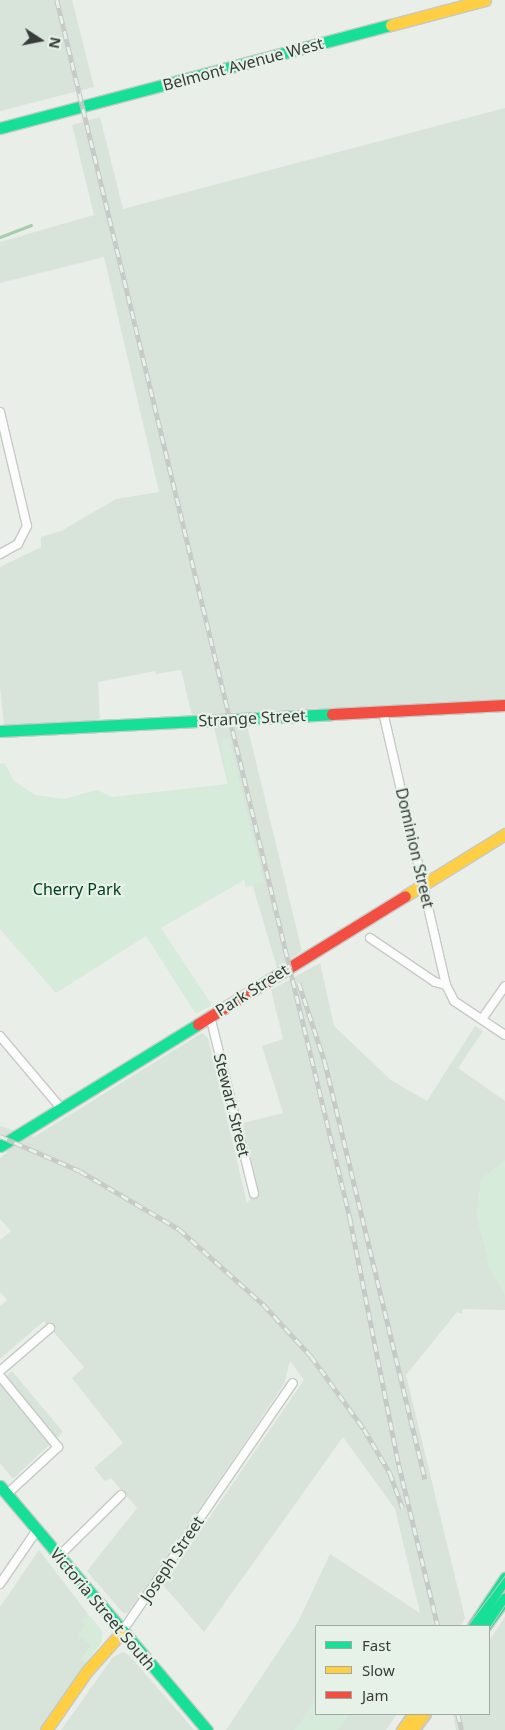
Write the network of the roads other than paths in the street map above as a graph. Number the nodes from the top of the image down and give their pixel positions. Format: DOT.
graph roads {
  1 [pos="485,0"];
  2 [pos="0,128"];
  3 [pos="0,412"];
  4 [pos="0,554"];
  5 [pos="505,705"];
  6 [pos="383,712"];
  7 [pos="0,731"];
  8 [pos="505,834"];
  9 [pos="424,884"];
  10 [pos="370,938"];
  11 [pos="446,985"];
  12 [pos="505,986"];
  13 [pos="210,1016"];
  14 [pos="482,1019"];
  15 [pos="505,1035"];
  16 [pos="0,1036"];
  17 [pos="60,1107"];
  18 [pos="0,1146"];
  19 [pos="254,1194"];
  20 [pos="50,1328"];
  21 [pos="0,1371"];
  22 [pos="0,1376"];
  23 [pos="293,1383"];
  24 [pos="3,1490"];
  25 [pos="120,1495"];
  26 [pos="37,1530"];
  27 [pos="59,1556"];
  28 [pos="505,1578"];
  29 [pos="0,1584"];
  30 [pos="505,1598"];
  31 [pos="473,1625"];
  32 [pos="486,1625"];
  33 [pos="121,1633"];
  34 [pos="412,1715"];
  35 [pos="423,1715"];
  36 [pos="46,1730"];
  37 [pos="207,1730"];
  38 [pos="402,1730"];
  39 [pos="413,1730"];
  1 -- 2 [label="street, Belmont Avenue West"];
  3 -- 4 [label="street"];
  5 -- 6 [label="street, Strange Street"];
  6 -- 7 [label="street, Strange Street"];
  6 -- 9 [label="street, Dominion Street"];
  8 -- 9 [label="street, Park Street"];
  9 -- 11 [label="street, Dominion Street"];
  9 -- 13 [label="street, Park Street"];
  10 -- 11 [label="street"];
  11 -- 14 [label="street"];
  12 -- 14 [label="street"];
  13 -- 17 [label="street, Park Street"];
  13 -- 19 [label="street, Stewart Street"];
  14 -- 15 [label="street"];
  16 -- 17 [label="street"];
  17 -- 18 [label="street, Park Street"];
  20 -- 21 [label="street"];
  22 -- 24 [label="street"];
  23 -- 33 [label="street, Joseph Street"];
  24 -- 26 [label="street, Victoria Street South"];
  25 -- 27 [label="street"];
  26 -- 27 [label="street, Victoria Street South"];
  26 -- 29 [label="street"];
  27 -- 33 [label="street, Victoria Street South"];
  28 -- 31 [label="street"];
  30 -- 32 [label="street"];
  33 -- 36 [label="street, Joseph Street"];
  33 -- 37 [label="street, Victoria Street South"];
  34 -- 38 [label="street"];
  35 -- 39 [label="street"];
}
